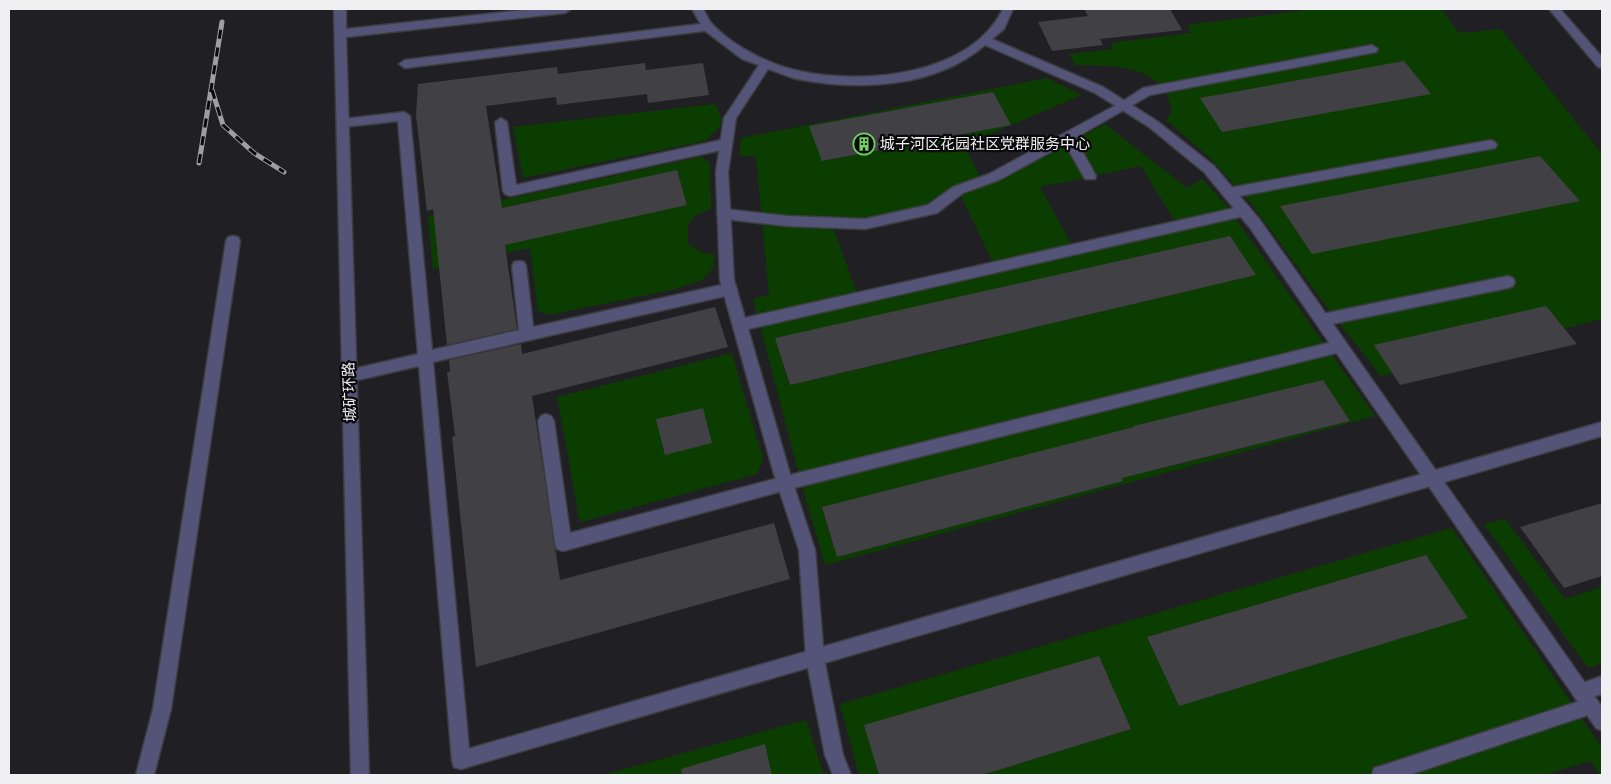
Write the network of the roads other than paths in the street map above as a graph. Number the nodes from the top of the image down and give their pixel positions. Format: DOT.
graph roads {
  1 [pos="340,9"];
  2 [pos="565,9"];
  3 [pos="698,9"];
  4 [pos="1008,9"];
  5 [pos="1554,9"];
  6 [pos="708,27"];
  7 [pos="340,34"];
  8 [pos="983,40"];
  9 [pos="1372,50"];
  10 [pos="766,63"];
  11 [pos="405,64"];
  12 [pos="1602,64"];
  13 [pos="1124,106"];
  14 [pos="501,122"];
  15 [pos="343,123"];
  16 [pos="1068,137"];
  17 [pos="726,144"];
  18 [pos="1491,144"];
  19 [pos="1090,176"];
  20 [pos="1229,193"];
  21 [pos="1244,211"];
  22 [pos="724,214"];
  23 [pos="233,241"];
  24 [pos="519,266"];
  25 [pos="1508,282"];
  26 [pos="730,290"];
  27 [pos="1322,320"];
  28 [pos="740,325"];
  29 [pos="527,334"];
  30 [pos="1340,346"];
  31 [pos="425,358"];
  32 [pos="349,376"];
  33 [pos="546,421"];
  34 [pos="1602,429"];
  35 [pos="1433,478"];
  36 [pos="786,483"];
  37 [pos="815,658"];
  38 [pos="1602,685"];
  39 [pos="1586,699"];
  40 [pos="1602,722"];
  41 [pos="146,775"];
  42 [pos="360,775"];
  43 [pos="842,775"];
  44 [pos="1381,775"];
  1 -- 7 [label="street, 城矿环路"];
  2 -- 7 [label="street"];
  3 -- 6 [label="street"];
  4 -- 8 [label="street"];
  5 -- 12 [label="street"];
  6 -- 10 [label="street"];
  6 -- 11 [label="street"];
  7 -- 15 [label="street, 城矿环路"];
  8 -- 10 [label="street"];
  8 -- 13 [label="street"];
  9 -- 13 [label="street"];
  10 -- 17 [label="street"];
  13 -- 16 [label="street"];
  13 -- 20 [label="street"];
  14 -- 17 [label="street"];
  15 -- 31 [label="street"];
  15 -- 32 [label="street, 城矿环路"];
  16 -- 19 [label="street"];
  16 -- 22 [label="street"];
  17 -- 22 [label="street"];
  18 -- 20 [label="street"];
  20 -- 21 [label="street"];
  21 -- 27 [label="street"];
  21 -- 28 [label="street"];
  22 -- 26 [label="street"];
  23 -- 41 [label="street"];
  24 -- 29 [label="street"];
  25 -- 27 [label="street"];
  26 -- 28 [label="street"];
  26 -- 29 [label="street"];
  27 -- 30 [label="street"];
  28 -- 36 [label="street"];
  29 -- 31 [label="street"];
  30 -- 35 [label="street"];
  30 -- 36 [label="street"];
  31 -- 32 [label="street"];
  31 -- 37 [label="street"];
  32 -- 42 [label="street, 城矿环路"];
  33 -- 36 [label="street"];
  34 -- 35 [label="street"];
  35 -- 37 [label="street"];
  35 -- 39 [label="street"];
  36 -- 37 [label="street"];
  37 -- 43 [label="street"];
  38 -- 39 [label="street"];
  39 -- 40 [label="street"];
  39 -- 44 [label="street"];
}
